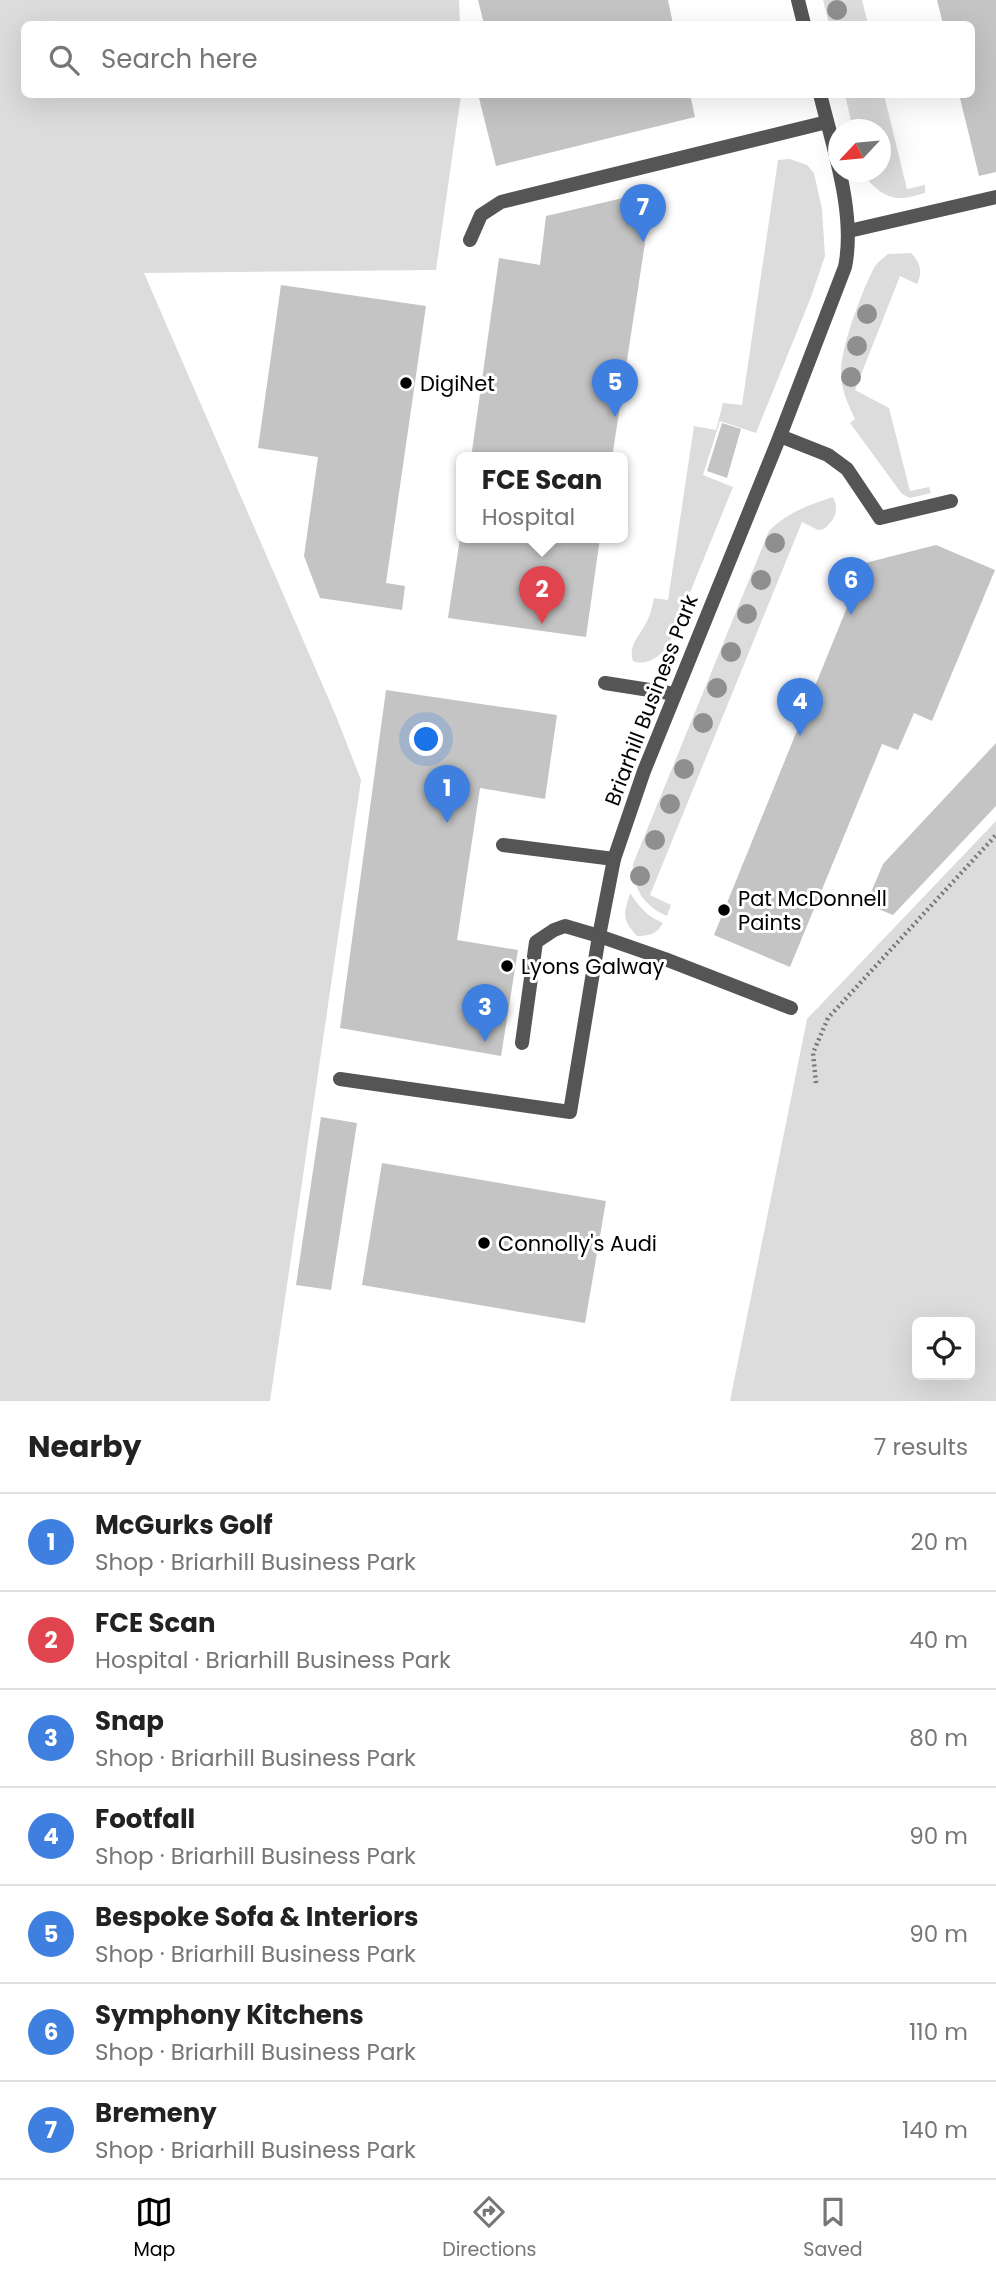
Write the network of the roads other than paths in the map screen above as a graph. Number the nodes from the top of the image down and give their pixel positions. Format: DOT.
graph roads {
  1 [pos="798,0"];
  2 [pos="803,21"];
  3 [pos="821,98"];
  4 [pos="827,122"];
  5 [pos="996,197"];
  6 [pos="849,231"];
  7 [pos="470,240"];
  8 [pos="780,436"];
  9 [pos="951,501"];
  10 [pos="606,683"];
  11 [pos="675,694"];
  12 [pos="503,845"];
  13 [pos="614,859"];
  14 [pos="598,936"];
  15 [pos="791,1008"];
  16 [pos="522,1043"];
  17 [pos="340,1079"];
  1 -- 2 [label="street"];
  3 -- 4 [label="street, Briarhill Business Park"];
  4 -- 6 [label="street, Briarhill Business Park"];
  4 -- 7 [label="street"];
  5 -- 6 [label="street"];
  6 -- 8 [label="street, Briarhill Business Park"];
  8 -- 9 [label="street"];
  8 -- 11 [label="street, Briarhill Business Park"];
  10 -- 11 [label="street"];
  11 -- 13 [label="street, Briarhill Business Park"];
  12 -- 13 [label="street"];
  13 -- 14 [label="street, Briarhill Business Park"];
  14 -- 15 [label="street"];
  14 -- 16 [label="street"];
  14 -- 17 [label="street, Briarhill Business Park"];
}
